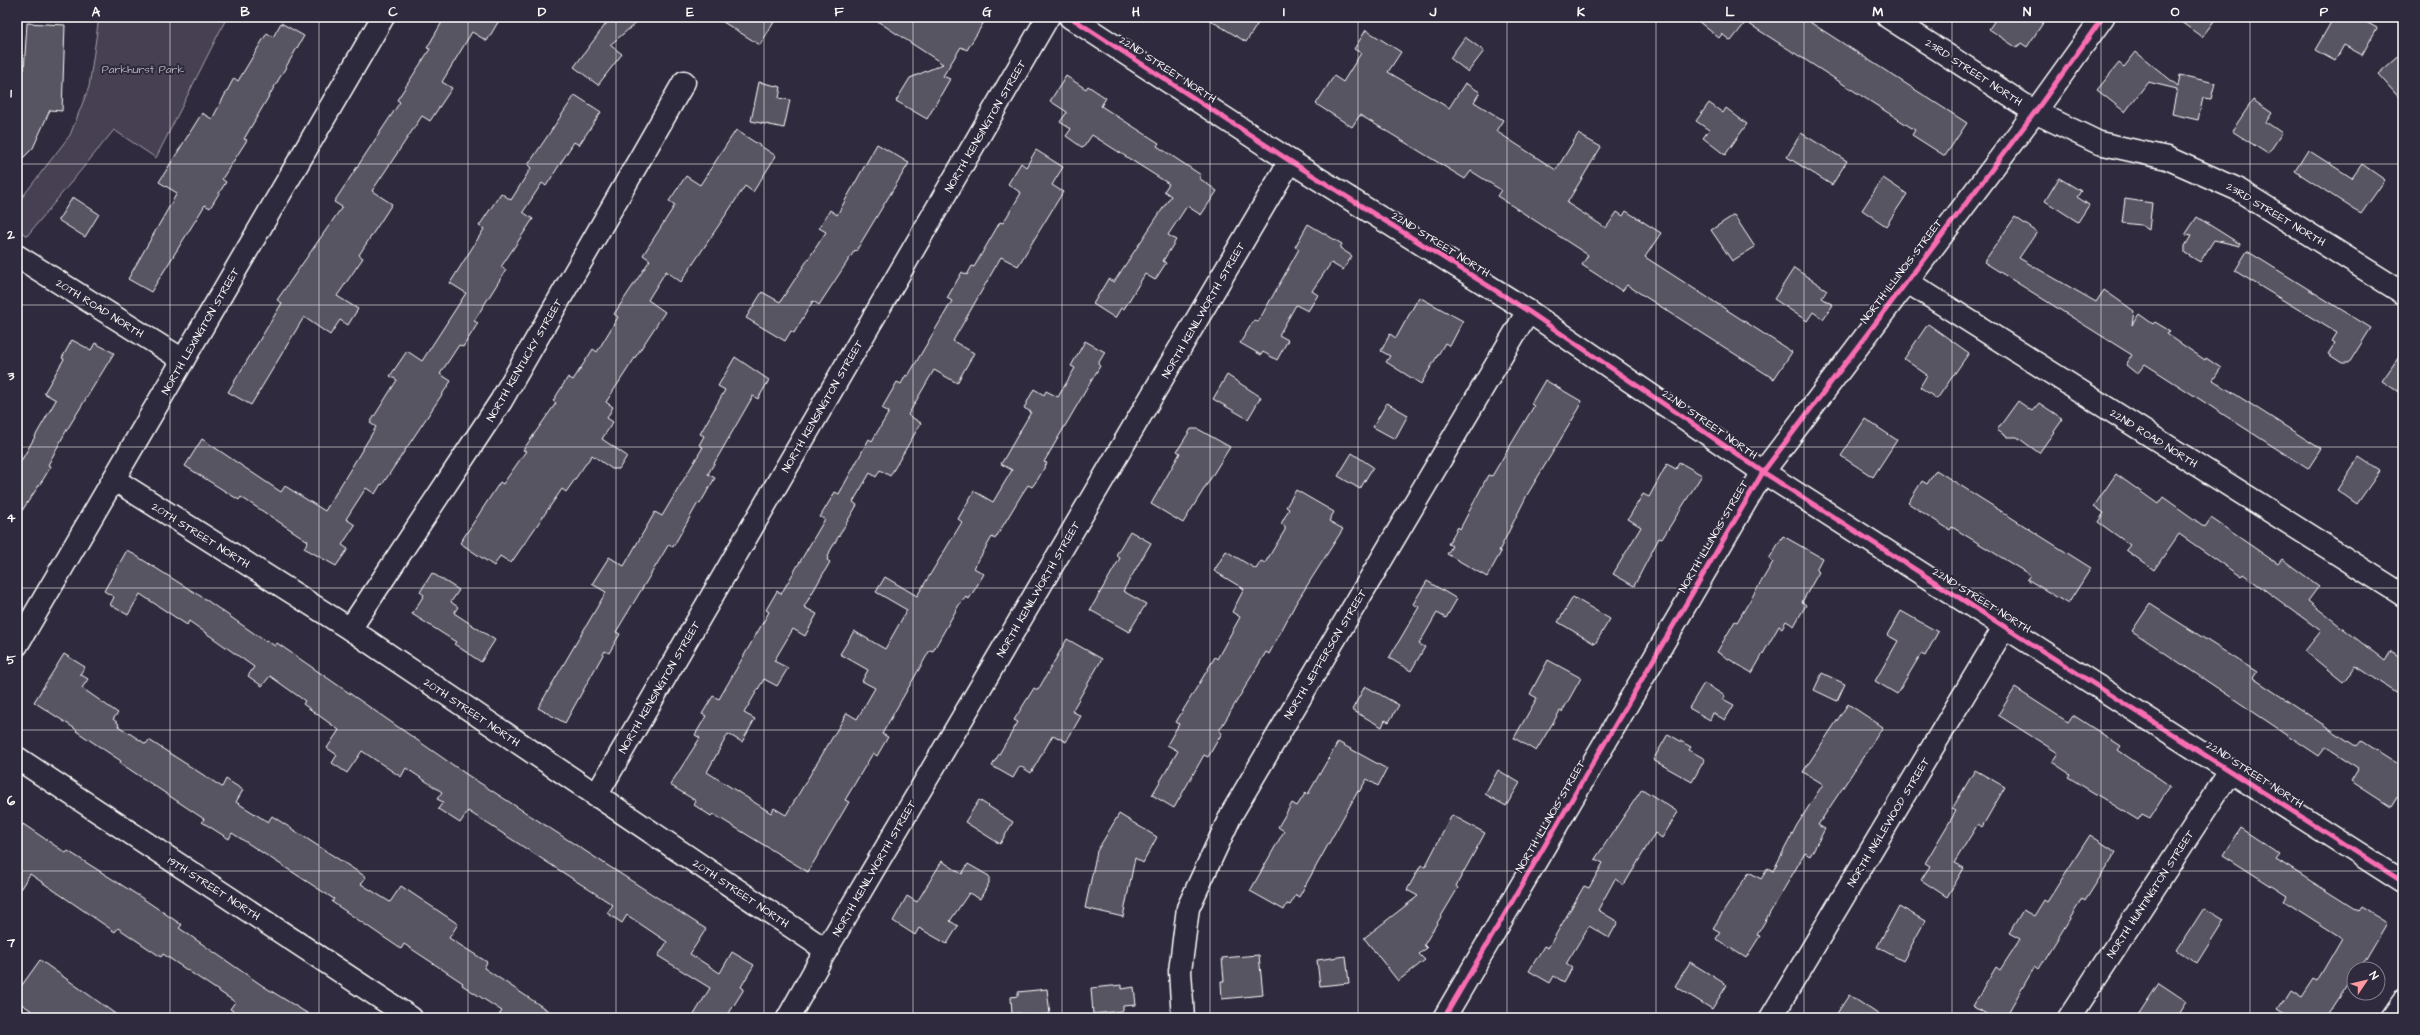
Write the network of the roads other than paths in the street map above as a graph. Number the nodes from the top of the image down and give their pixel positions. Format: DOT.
graph roads {
  1 [pos="383,17"];
  2 [pos="1048,17"];
  3 [pos="1070,17"];
  4 [pos="1888,17"];
  5 [pos="2103,17"];
  6 [pos="684,82"];
  7 [pos="2035,112"];
  8 [pos="1290,161"];
  9 [pos="17,256"];
  10 [pos="1906,281"];
  11 [pos="2403,293"];
  12 [pos="1528,311"];
  13 [pos="183,360"];
  14 [pos="1762,472"];
  15 [pos="115,480"];
  16 [pos="2403,595"];
  17 [pos="2005,626"];
  18 [pos="350,629"];
  19 [pos="17,645"];
  20 [pos="17,758"];
  21 [pos="2231,770"];
  22 [pos="596,796"];
  23 [pos="2403,882"];
  24 [pos="826,950"];
  25 [pos="2403,1002"];
  26 [pos="411,1018"];
  27 [pos="788,1018"];
  28 [pos="1183,1018"];
  29 [pos="1444,1018"];
  30 [pos="1772,1018"];
  31 [pos="2069,1018"];
  32 [pos="2392,1018"];
  1 -- 13 [label="street, NORTH LEXINGTON STREET"];
  2 -- 22 [label="street, NORTH KENSINGTON STREET"];
  3 -- 8 [label="street, 22ND STREET NORTH"];
  4 -- 7 [label="street, 23RD STREET NORTH"];
  5 -- 7 [label="street, NORTH ILLINOIS STREET"];
  6 -- 18 [label="street, NORTH KENTUCKY STREET"];
  7 -- 10 [label="street, NORTH ILLINOIS STREET"];
  7 -- 11 [label="street, 23RD STREET NORTH"];
  8 -- 12 [label="street, 22ND STREET NORTH"];
  8 -- 24 [label="street, NORTH KENILWORTH STREET"];
  9 -- 13 [label="street, 20TH ROAD NORTH"];
  10 -- 14 [label="street, NORTH ILLINOIS STREET"];
  10 -- 16 [label="street, 22ND ROAD NORTH"];
  12 -- 14 [label="street, 22ND STREET NORTH"];
  12 -- 28 [label="street, NORTH JEFFERSON STREET"];
  13 -- 15 [label="street, NORTH LEXINGTON STREET"];
  14 -- 17 [label="street, 22ND STREET NORTH"];
  14 -- 29 [label="street, NORTH ILLINOIS STREET"];
  15 -- 18 [label="street, 20TH STREET NORTH"];
  15 -- 19 [label="street, NORTH LEXINGTON STREET"];
  17 -- 21 [label="street, 22ND STREET NORTH"];
  17 -- 30 [label="street, NORTH INGLEWOOD STREET"];
  18 -- 22 [label="street, 20TH STREET NORTH"];
  20 -- 26 [label="street, 19TH STREET NORTH"];
  21 -- 23 [label="street, 22ND STREET NORTH"];
  21 -- 31 [label="street, NORTH HUNTINGTON STREET"];
  22 -- 24 [label="street, 20TH STREET NORTH"];
  24 -- 27 [label="street, NORTH KENILWORTH STREET"];
  25 -- 32 [label="street"];
}
